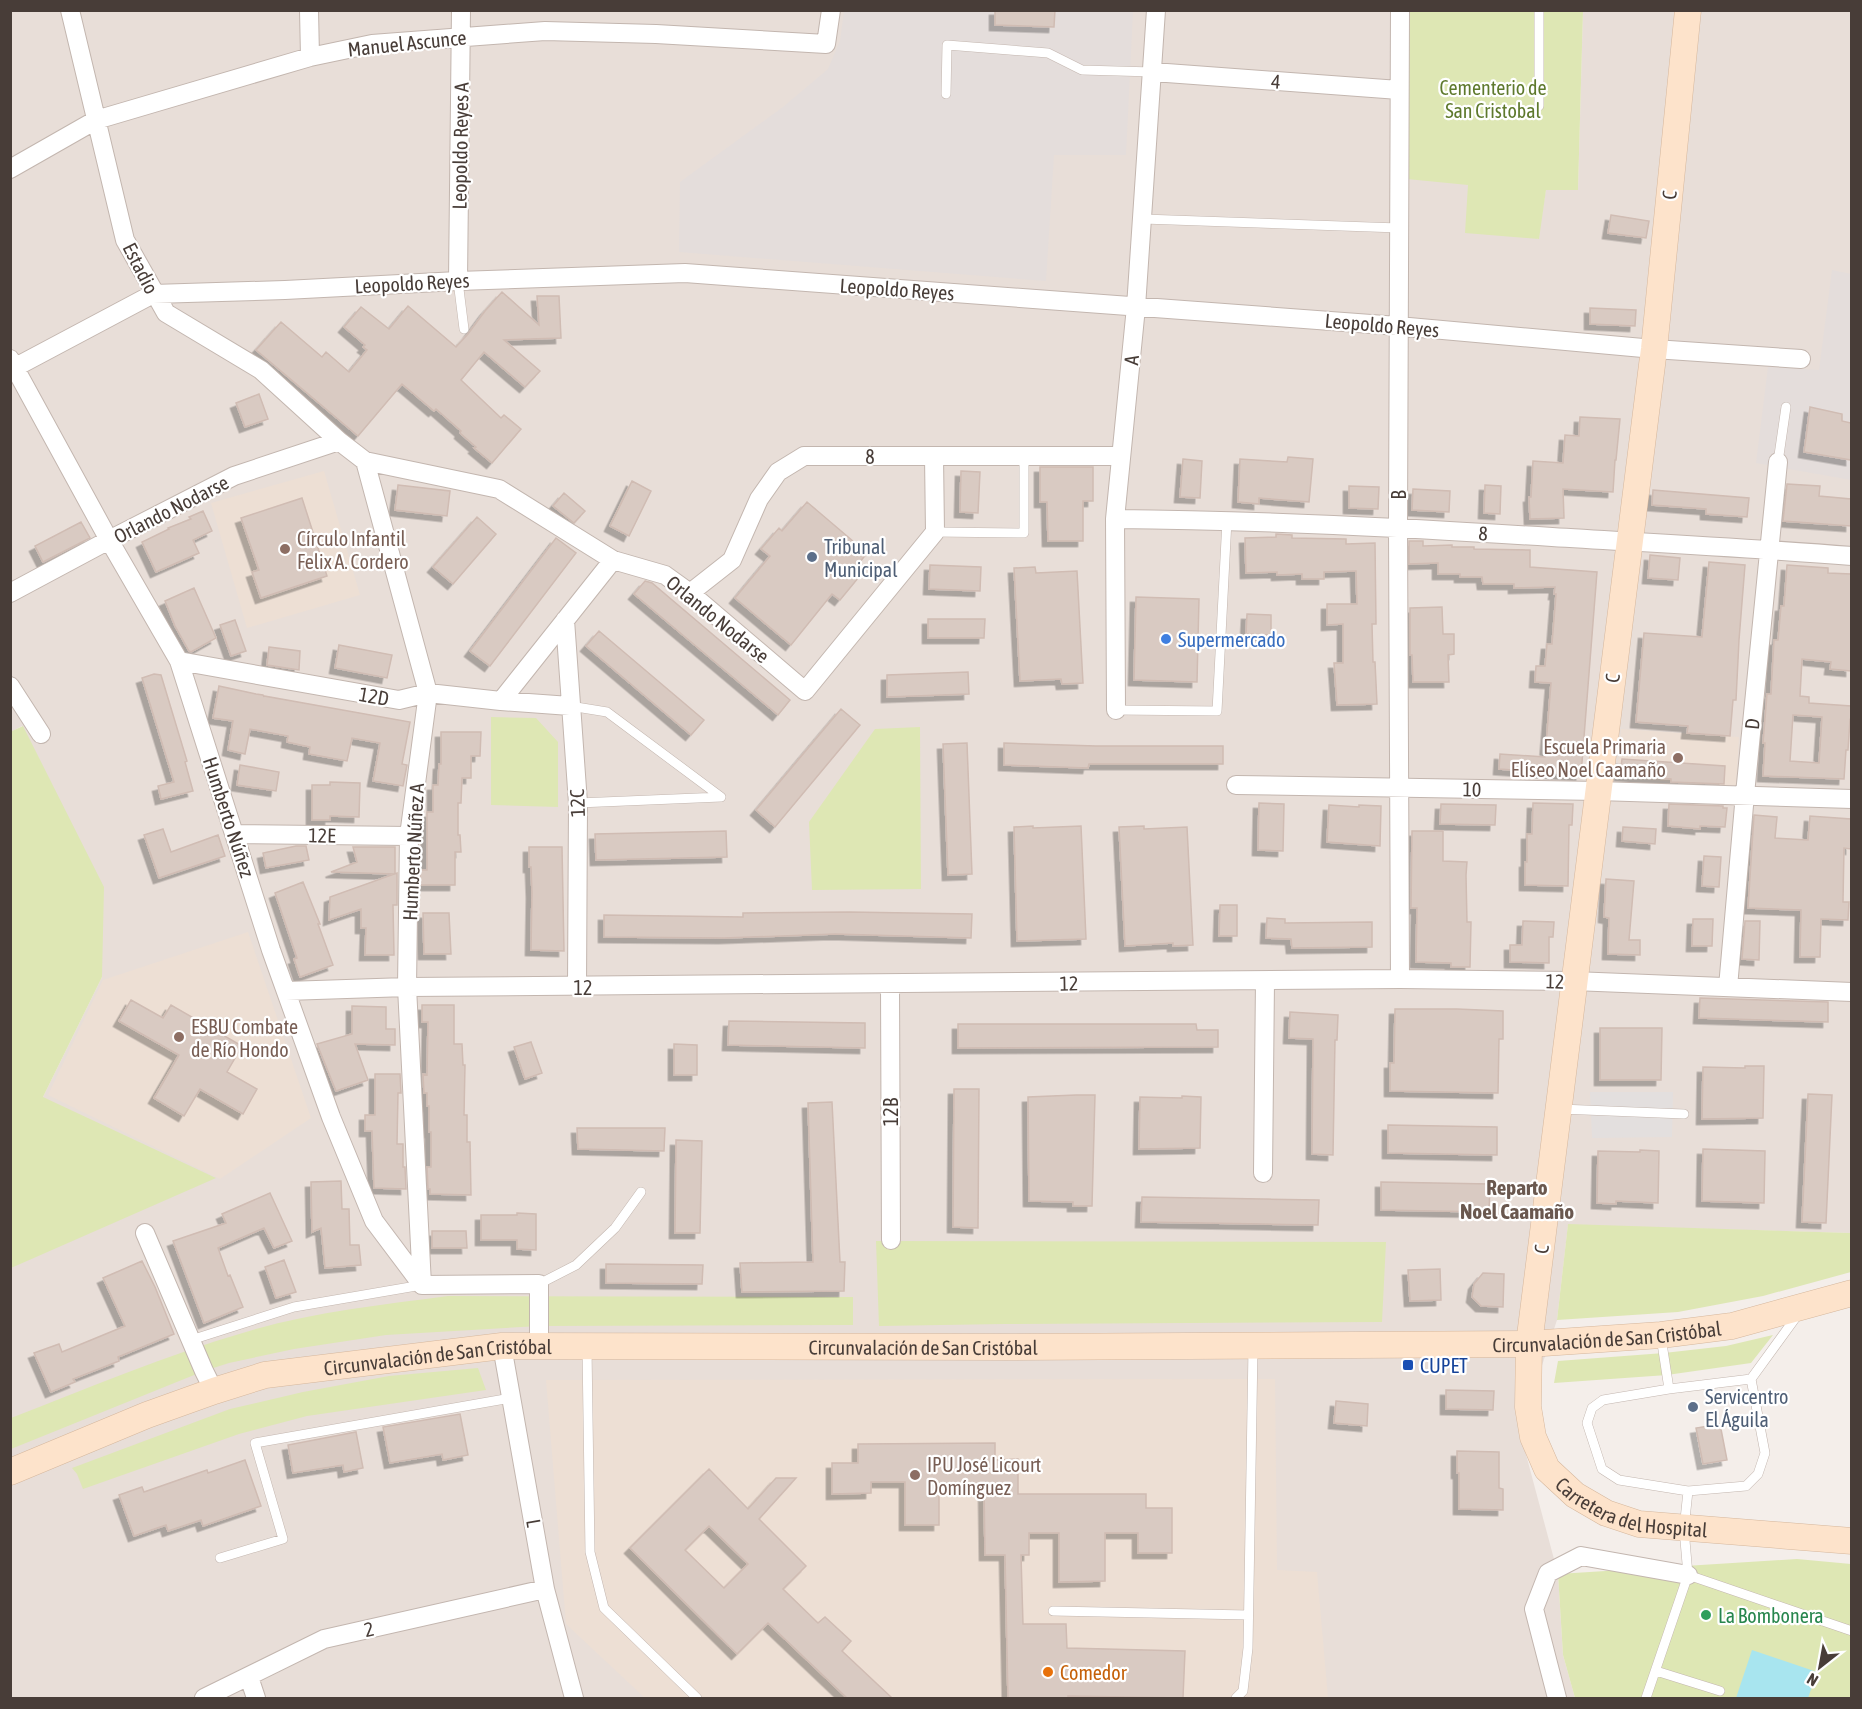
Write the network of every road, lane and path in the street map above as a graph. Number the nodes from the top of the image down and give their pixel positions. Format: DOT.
graph roads {
  1 [pos="70,10"];
  2 [pos="309,10"];
  3 [pos="461,10"];
  4 [pos="831,10"];
  5 [pos="1156,10"];
  6 [pos="1400,10"];
  7 [pos="1539,10"];
  8 [pos="1688,10"];
  9 [pos="462,37"];
  10 [pos="310,57"];
  11 [pos="1153,72"];
  12 [pos="1399,90"];
  13 [pos="946,94"];
  14 [pos="1539,106"];
  15 [pos="96,120"];
  16 [pos="10,170"];
  17 [pos="1143,219"];
  18 [pos="1399,228"];
  19 [pos="458,281"];
  20 [pos="153,294"];
  21 [pos="1136,307"];
  22 [pos="1398,326"];
  23 [pos="464,329"];
  24 [pos="1654,349"];
  25 [pos="1801,359"];
  26 [pos="12,366"];
  27 [pos="1786,407"];
  28 [pos="339,441"];
  29 [pos="934,456"];
  30 [pos="1023,456"];
  31 [pos="1120,456"];
  32 [pos="365,461"];
  33 [pos="1779,462"];
  34 [pos="1115,519"];
  35 [pos="1227,520"];
  36 [pos="1398,528"];
  37 [pos="935,532"];
  38 [pos="109,540"];
  39 [pos="1629,541"];
  40 [pos="1769,550"];
  41 [pos="1851,556"];
  42 [pos="613,560"];
  43 [pos="10,593"];
  44 [pos="690,593"];
  45 [pos="566,620"];
  46 [pos="179,661"];
  47 [pos="10,686"];
  48 [pos="428,693"];
  49 [pos="501,701"];
  50 [pos="570,706"];
  51 [pos="1116,710"];
  52 [pos="42,734"];
  53 [pos="1236,785"];
  54 [pos="1399,788"];
  55 [pos="1598,791"];
  56 [pos="1745,794"];
  57 [pos="1851,799"];
  58 [pos="578,802"];
  59 [pos="235,834"];
  60 [pos="409,836"];
  61 [pos="1400,979"];
  62 [pos="1265,981"];
  63 [pos="1574,981"];
  64 [pos="890,984"];
  65 [pos="407,987"];
  66 [pos="578,987"];
  67 [pos="1728,987"];
  68 [pos="286,991"];
  69 [pos="1851,993"];
  70 [pos="1558,1109"];
  71 [pos="1684,1114"];
  72 [pos="1263,1173"];
  73 [pos="641,1192"];
  74 [pos="145,1233"];
  75 [pos="891,1239"];
  76 [pos="539,1284"];
  77 [pos="422,1285"];
  78 [pos="1851,1293"];
  79 [pos="1805,1305"];
  80 [pos="1661,1335"];
  81 [pos="191,1340"];
  82 [pos="1529,1344"];
  83 [pos="539,1345"];
  84 [pos="1253,1345"];
  85 [pos="502,1346"];
  86 [pos="587,1346"];
  87 [pos="1751,1379"];
  88 [pos="1669,1389"];
  89 [pos="214,1391"];
  90 [pos="511,1398"];
  91 [pos="10,1472"];
  92 [pos="1688,1491"];
  93 [pos="1684,1528"];
  94 [pos="1851,1541"];
  95 [pos="220,1558"];
  96 [pos="1688,1575"];
  97 [pos="545,1588"];
  98 [pos="1053,1611"];
  99 [pos="1248,1615"];
  100 [pos="1851,1630"];
  101 [pos="1656,1671"];
  102 [pos="249,1677"];
  103 [pos="1720,1691"];
  104 [pos="204,1698"];
  105 [pos="256,1698"];
  106 [pos="574,1698"];
  107 [pos="697,1698"];
  108 [pos="1236,1698"];
  109 [pos="1557,1698"];
  110 [pos="1646,1698"];
  1 -- 15 [label="street, Estadio"];
  2 -- 10 [label="street"];
  3 -- 9 [label="street, Leopoldo Reyes A"];
  4 -- 9 [label="street, Manuel Ascunce"];
  5 -- 11 [label="street, A"];
  6 -- 12 [label="street, B"];
  7 -- 14 [label="lane"];
  8 -- 24 [label="main road, C"];
  9 -- 10 [label="street, Manuel Ascunce"];
  9 -- 19 [label="street, Leopoldo Reyes A"];
  10 -- 15 [label="street, Manuel Ascunce"];
  11 -- 12 [label="street, 4"];
  11 -- 13 [label="lane"];
  11 -- 17 [label="street, A"];
  12 -- 18 [label="street, B"];
  15 -- 16 [label="street, Manuel Ascunce"];
  15 -- 20 [label="street, Estadio"];
  17 -- 18 [label="lane"];
  17 -- 21 [label="street, A"];
  18 -- 22 [label="street, B"];
  19 -- 20 [label="street, Leopoldo Reyes"];
  19 -- 21 [label="street, Leopoldo Reyes"];
  19 -- 23 [label="lane"];
  20 -- 26 [label="street, Leopoldo Reyes"];
  20 -- 28 [label="street, Estadio"];
  21 -- 22 [label="street, Leopoldo Reyes"];
  21 -- 31 [label="street, A"];
  22 -- 24 [label="street, Leopoldo Reyes"];
  22 -- 36 [label="street, B"];
  24 -- 25 [label="street, Leopoldo Reyes"];
  24 -- 39 [label="main road, C"];
  26 -- 38 [label="street, Humberto Núñez"];
  27 -- 33 [label="lane"];
  28 -- 32 [label="street"];
  28 -- 38 [label="street, Orlando Nodarse"];
  29 -- 30 [label="street, 8"];
  29 -- 37 [label="street"];
  29 -- 44 [label="street, 8"];
  30 -- 31 [label="street, 8"];
  30 -- 37 [label="lane"];
  31 -- 34 [label="street, A"];
  32 -- 42 [label="street, Orlando Nodarse"];
  32 -- 48 [label="street, Humberto Núñez A"];
  33 -- 40 [label="street, D"];
  34 -- 35 [label="street, 8"];
  34 -- 51 [label="street, A"];
  35 -- 36 [label="street, 8"];
  35 -- 51 [label="lane"];
  36 -- 39 [label="street, 8"];
  36 -- 54 [label="street, B"];
  37 -- 44 [label="street, Orlando Nodarse"];
  38 -- 43 [label="street, Orlando Nodarse"];
  38 -- 46 [label="street, Humberto Núñez"];
  39 -- 40 [label="street, 8"];
  39 -- 55 [label="main road, C"];
  40 -- 41 [label="street, 8"];
  40 -- 56 [label="street, D"];
  42 -- 44 [label="street, Orlando Nodarse"];
  42 -- 45 [label="street"];
  45 -- 49 [label="street"];
  45 -- 50 [label="street, 12C"];
  46 -- 48 [label="street, 12D"];
  46 -- 59 [label="street, Humberto Núñez"];
  47 -- 52 [label="street"];
  48 -- 49 [label="street, 12D"];
  48 -- 60 [label="street, Humberto Núñez A"];
  49 -- 50 [label="street, 12D"];
  50 -- 58 [label="street, 12C"];
  50 -- 58 [label="lane"];
  53 -- 54 [label="street, 10"];
  54 -- 55 [label="street, 10"];
  54 -- 61 [label="street, B"];
  55 -- 56 [label="street, 10"];
  55 -- 63 [label="main road, C"];
  56 -- 57 [label="street, 10"];
  56 -- 67 [label="street, D"];
  58 -- 66 [label="street, 12C"];
  59 -- 60 [label="street, 12E"];
  59 -- 68 [label="street, Humberto Núñez"];
  60 -- 65 [label="street, Humberto Núñez A"];
  61 -- 62 [label="street, 12"];
  61 -- 63 [label="street, 12"];
  62 -- 64 [label="street, 12"];
  62 -- 72 [label="street"];
  63 -- 67 [label="street, 12"];
  63 -- 70 [label="main road, C"];
  64 -- 66 [label="street, 12"];
  64 -- 75 [label="street, 12B"];
  65 -- 66 [label="street, 12"];
  65 -- 68 [label="street, 12"];
  65 -- 77 [label="street, Humberto Núñez A"];
  67 -- 69 [label="street, 12"];
  68 -- 77 [label="street, Humberto Núñez"];
  70 -- 71 [label="lane"];
  70 -- 82 [label="main road, C"];
  73 -- 76 [label="lane"];
  74 -- 81 [label="street"];
  76 -- 77 [label="street"];
  76 -- 83 [label="street"];
  77 -- 81 [label="lane"];
  78 -- 79 [label="main road, Circunvalación de San Cristóbal"];
  79 -- 80 [label="main road, Circunvalación de San Cristóbal"];
  79 -- 87 [label="lane"];
  80 -- 82 [label="main road, Circunvalación de San Cristóbal"];
  80 -- 88 [label="lane"];
  81 -- 89 [label="street"];
  82 -- 84 [label="main road, Circunvalación de San Cristóbal"];
  82 -- 93 [label="main road, Carretera del Hospital"];
  83 -- 85 [label="main road, Circunvalación de San Cristóbal"];
  83 -- 86 [label="main road, Circunvalación de San Cristóbal"];
  84 -- 86 [label="main road, Circunvalación de San Cristóbal"];
  84 -- 99 [label="lane"];
  85 -- 89 [label="main road, Circunvalación de San Cristóbal"];
  85 -- 90 [label="street, L"];
  86 -- 107 [label="lane"];
  87 -- 88 [label="lane"];
  87 -- 92 [label="lane"];
  88 -- 92 [label="lane"];
  89 -- 91 [label="main road, Circunvalación de San Cristóbal"];
  90 -- 95 [label="lane"];
  90 -- 97 [label="street, L"];
  92 -- 93 [label="lane"];
  93 -- 94 [label="main road, Carretera del Hospital"];
  93 -- 96 [label="lane"];
  96 -- 100 [label="lane"];
  96 -- 101 [label="lane"];
  96 -- 109 [label="street"];
  97 -- 102 [label="street, 2"];
  97 -- 106 [label="street, L"];
  98 -- 99 [label="lane"];
  99 -- 108 [label="lane"];
  101 -- 103 [label="lane"];
  101 -- 110 [label="lane"];
  102 -- 104 [label="street, 2"];
  102 -- 105 [label="street"];
}
